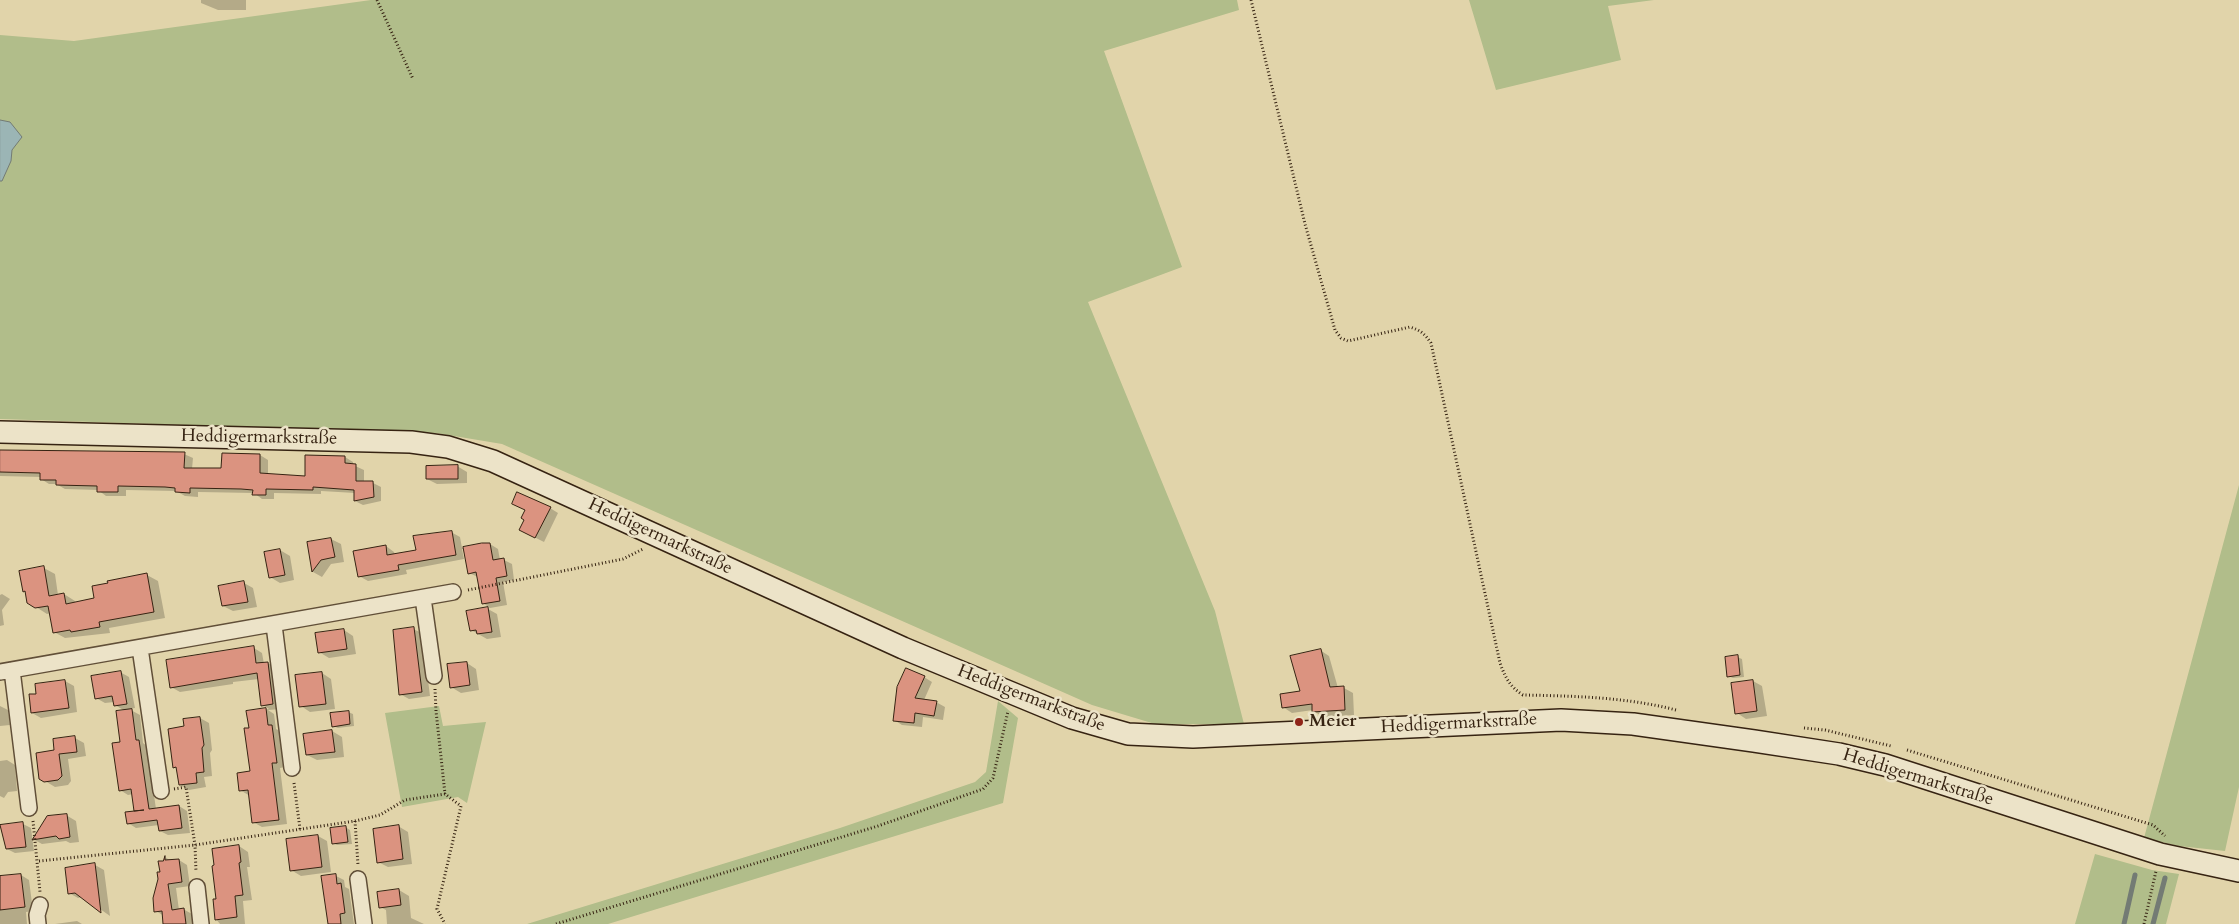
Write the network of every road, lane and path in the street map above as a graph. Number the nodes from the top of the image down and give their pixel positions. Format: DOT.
graph roads {
  1 [pos="377,0"];
  2 [pos="1251,0"];
  3 [pos="413,79"];
  4 [pos="0,432"];
  5 [pos="657,536"];
  6 [pos="452,592"];
  7 [pos="423,598"];
  8 [pos="274,625"];
  9 [pos="140,648"];
  10 [pos="6,671"];
  11 [pos="434,676"];
  12 [pos="1011,694"];
  13 [pos="1681,711"];
  14 [pos="1802,728"];
  15 [pos="1894,746"];
  16 [pos="1902,749"];
  17 [pos="292,768"];
  18 [pos="161,791"];
  19 [pos="445,794"];
  20 [pos="29,808"];
  21 [pos="354,821"];
  22 [pos="300,829"];
  23 [pos="195,845"];
  24 [pos="2163,845"];
  25 [pos="38,860"];
  26 [pos="2239,870"];
  27 [pos="358,878"];
  28 [pos="197,887"];
  29 [pos="40,906"];
  30 [pos="38,924"];
  31 [pos="201,924"];
  32 [pos="364,924"];
  33 [pos="445,924"];
  34 [pos="556,924"];
  35 [pos="2144,924"];
  1 -- 3 [label="path"];
  2 -- 13 [label="path"];
  4 -- 5 [label="street, Heddigermarkstraße"];
  5 -- 6 [label="path"];
  5 -- 12 [label="street, Heddigermarkstraße"];
  6 -- 7 [label="street"];
  7 -- 8 [label="street"];
  7 -- 11 [label="street"];
  8 -- 9 [label="street"];
  8 -- 17 [label="street"];
  9 -- 10 [label="street"];
  9 -- 18 [label="street"];
  10 -- 20 [label="street"];
  11 -- 19 [label="path"];
  12 -- 24 [label="street, Heddigermarkstraße"];
  12 -- 34 [label="path"];
  14 -- 15 [label="path"];
  16 -- 24 [label="path"];
  17 -- 22 [label="path"];
  18 -- 23 [label="path"];
  19 -- 21 [label="path"];
  19 -- 33 [label="path"];
  20 -- 25 [label="path"];
  21 -- 22 [label="path"];
  21 -- 27 [label="path"];
  22 -- 23 [label="path"];
  23 -- 25 [label="path"];
  23 -- 28 [label="path"];
  24 -- 26 [label="street, Heddigermarkstraße"];
  24 -- 35 [label="path"];
  25 -- 29 [label="path"];
  27 -- 32 [label="street"];
  28 -- 31 [label="street"];
  29 -- 30 [label="street"];
}
